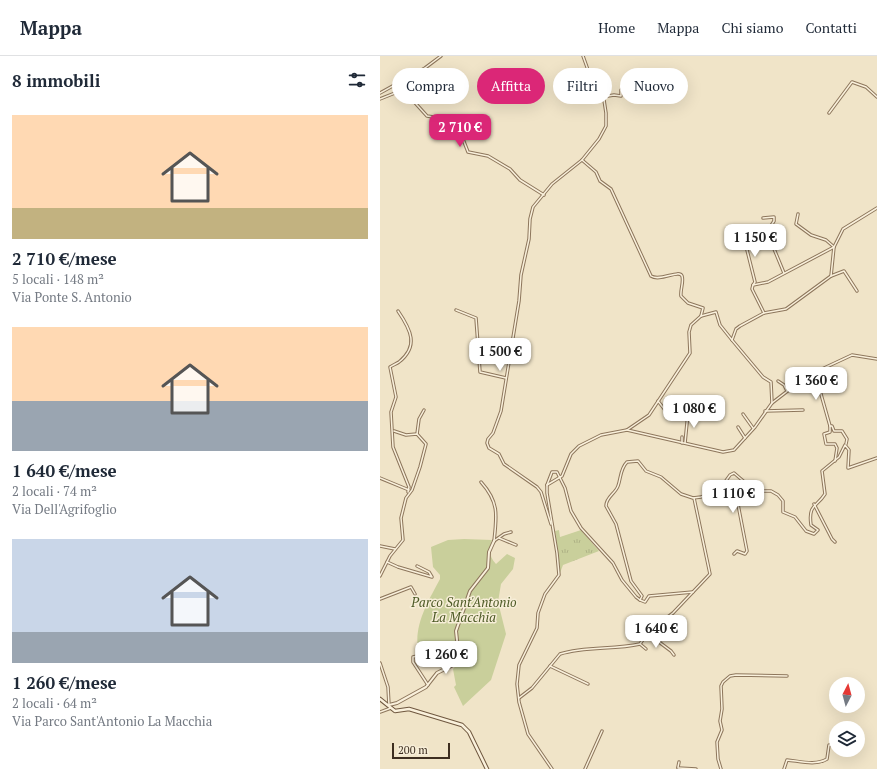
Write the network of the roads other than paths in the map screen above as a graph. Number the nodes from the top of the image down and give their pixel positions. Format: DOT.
graph roads {
  1 [pos="441,56"];
  2 [pos="583,56"];
  3 [pos="587,68"];
  4 [pos="380,93"];
  5 [pos="877,97"];
  6 [pos="380,99"];
  7 [pos="604,104"];
  8 [pos="829,113"];
  9 [pos="582,160"];
  10 [pos="544,195"];
  11 [pos="877,208"];
  12 [pos="798,214"];
  13 [pos="763,218"];
  14 [pos="742,230"];
  15 [pos="834,248"];
  16 [pos="784,273"];
  17 [pos="831,276"];
  18 [pos="754,285"];
  19 [pos="857,291"];
  20 [pos="456,310"];
  21 [pos="398,311"];
  22 [pos="764,313"];
  23 [pos="701,316"];
  24 [pos="732,340"];
  25 [pos="877,359"];
  26 [pos="815,373"];
  27 [pos="506,378"];
  28 [pos="778,381"];
  29 [pos="787,392"];
  30 [pos="658,401"];
  31 [pos="772,402"];
  32 [pos="424,410"];
  33 [pos="665,410"];
  34 [pos="803,410"];
  35 [pos="765,411"];
  36 [pos="688,413"];
  37 [pos="743,414"];
  38 [pos="830,426"];
  39 [pos="738,427"];
  40 [pos="753,428"];
  41 [pos="627,430"];
  42 [pos="393,431"];
  43 [pos="417,434"];
  44 [pos="682,437"];
  45 [pos="745,438"];
  46 [pos="682,443"];
  47 [pos="685,443"];
  48 [pos="846,445"];
  49 [pos="877,458"];
  50 [pos="835,461"];
  51 [pos="558,476"];
  52 [pos="380,478"];
  53 [pos="481,482"];
  54 [pos="547,485"];
  55 [pos="753,489"];
  56 [pos="409,490"];
  57 [pos="408,492"];
  58 [pos="694,498"];
  59 [pos="814,504"];
  60 [pos="552,526"];
  61 [pos="511,532"];
  62 [pos="499,538"];
  63 [pos="494,541"];
  64 [pos="835,542"];
  65 [pos="516,545"];
  66 [pos="380,546"];
  67 [pos="395,549"];
  68 [pos="734,554"];
  69 [pos="387,562"];
  70 [pos="417,566"];
  71 [pos="380,576"];
  72 [pos="693,592"];
  73 [pos="415,594"];
  74 [pos="380,599"];
  75 [pos="640,600"];
  76 [pos="647,633"];
  77 [pos="640,644"];
  78 [pos="646,649"];
  79 [pos="674,655"];
  80 [pos="380,663"];
  81 [pos="550,666"];
  82 [pos="447,668"];
  83 [pos="787,676"];
  84 [pos="588,684"];
  85 [pos="428,686"];
  86 [pos="519,698"];
  87 [pos="380,699"];
  88 [pos="390,706"];
  89 [pos="380,712"];
  90 [pos="602,731"];
  91 [pos="829,745"];
  92 [pos="679,762"];
  93 [pos="677,768"];
  94 [pos="487,769"];
  95 [pos="552,769"];
  96 [pos="585,769"];
  97 [pos="696,769"];
  98 [pos="721,769"];
  99 [pos="784,769"];
  1 -- 4 [label="street"];
  2 -- 3 [label="street"];
  5 -- 8 [label="street"];
  6 -- 10 [label="street"];
  7 -- 9 [label="street"];
  9 -- 10 [label="street"];
  9 -- 23 [label="street"];
  10 -- 27 [label="street"];
  11 -- 15 [label="street"];
  12 -- 15 [label="street"];
  13 -- 16 [label="street"];
  14 -- 18 [label="street"];
  15 -- 16 [label="street"];
  15 -- 17 [label="street"];
  16 -- 18 [label="street"];
  17 -- 19 [label="street"];
  17 -- 22 [label="street"];
  18 -- 22 [label="street"];
  20 -- 27 [label="street"];
  21 -- 42 [label="street"];
  22 -- 24 [label="street"];
  23 -- 24 [label="street"];
  23 -- 30 [label="street"];
  24 -- 31 [label="street"];
  25 -- 26 [label="street"];
  26 -- 29 [label="street"];
  26 -- 38 [label="street"];
  27 -- 60 [label="street"];
  28 -- 29 [label="street"];
  29 -- 31 [label="street"];
  30 -- 33 [label="street"];
  30 -- 41 [label="street"];
  31 -- 35 [label="street"];
  32 -- 43 [label="street"];
  34 -- 35 [label="street"];
  35 -- 40 [label="street"];
  36 -- 47 [label="street"];
  37 -- 40 [label="street"];
  38 -- 48 [label="street"];
  38 -- 50 [label="street"];
  39 -- 45 [label="street"];
  40 -- 45 [label="street"];
  41 -- 46 [label="street"];
  41 -- 51 [label="street"];
  42 -- 43 [label="street"];
  42 -- 56 [label="street"];
  43 -- 57 [label="street"];
  44 -- 46 [label="street"];
  45 -- 47 [label="street"];
  46 -- 47 [label="street"];
  48 -- 49 [label="street"];
  48 -- 50 [label="street"];
  50 -- 59 [label="street"];
  51 -- 54 [label="street"];
  51 -- 54 [label="street"];
  51 -- 75 [label="street"];
  52 -- 56 [label="street"];
  53 -- 63 [label="street"];
  54 -- 60 [label="street"];
  55 -- 58 [label="street"];
  55 -- 59 [label="street"];
  55 -- 68 [label="street"];
  56 -- 57 [label="street"];
  57 -- 67 [label="street"];
  58 -- 72 [label="street"];
  58 -- 75 [label="street"];
  59 -- 64 [label="street"];
  60 -- 86 [label="street"];
  61 -- 62 [label="street"];
  62 -- 63 [label="street"];
  62 -- 65 [label="street"];
  63 -- 82 [label="street"];
  66 -- 67 [label="street"];
  67 -- 69 [label="street"];
  69 -- 70 [label="street"];
  69 -- 71 [label="street"];
  72 -- 75 [label="street"];
  72 -- 76 [label="street"];
  73 -- 74 [label="street"];
  76 -- 77 [label="street"];
  76 -- 79 [label="street"];
  77 -- 78 [label="street"];
  77 -- 81 [label="street"];
  80 -- 88 [label="street"];
  81 -- 84 [label="street"];
  81 -- 86 [label="street"];
  82 -- 85 [label="street"];
  82 -- 85 [label="street"];
  83 -- 98 [label="street"];
  85 -- 88 [label="street"];
  86 -- 95 [label="street"];
  87 -- 88 [label="main road"];
  88 -- 89 [label="street"];
  88 -- 94 [label="main road"];
  90 -- 96 [label="street"];
  91 -- 99 [label="street"];
  92 -- 93 [label="street"];
  93 -- 97 [label="street"];
}
